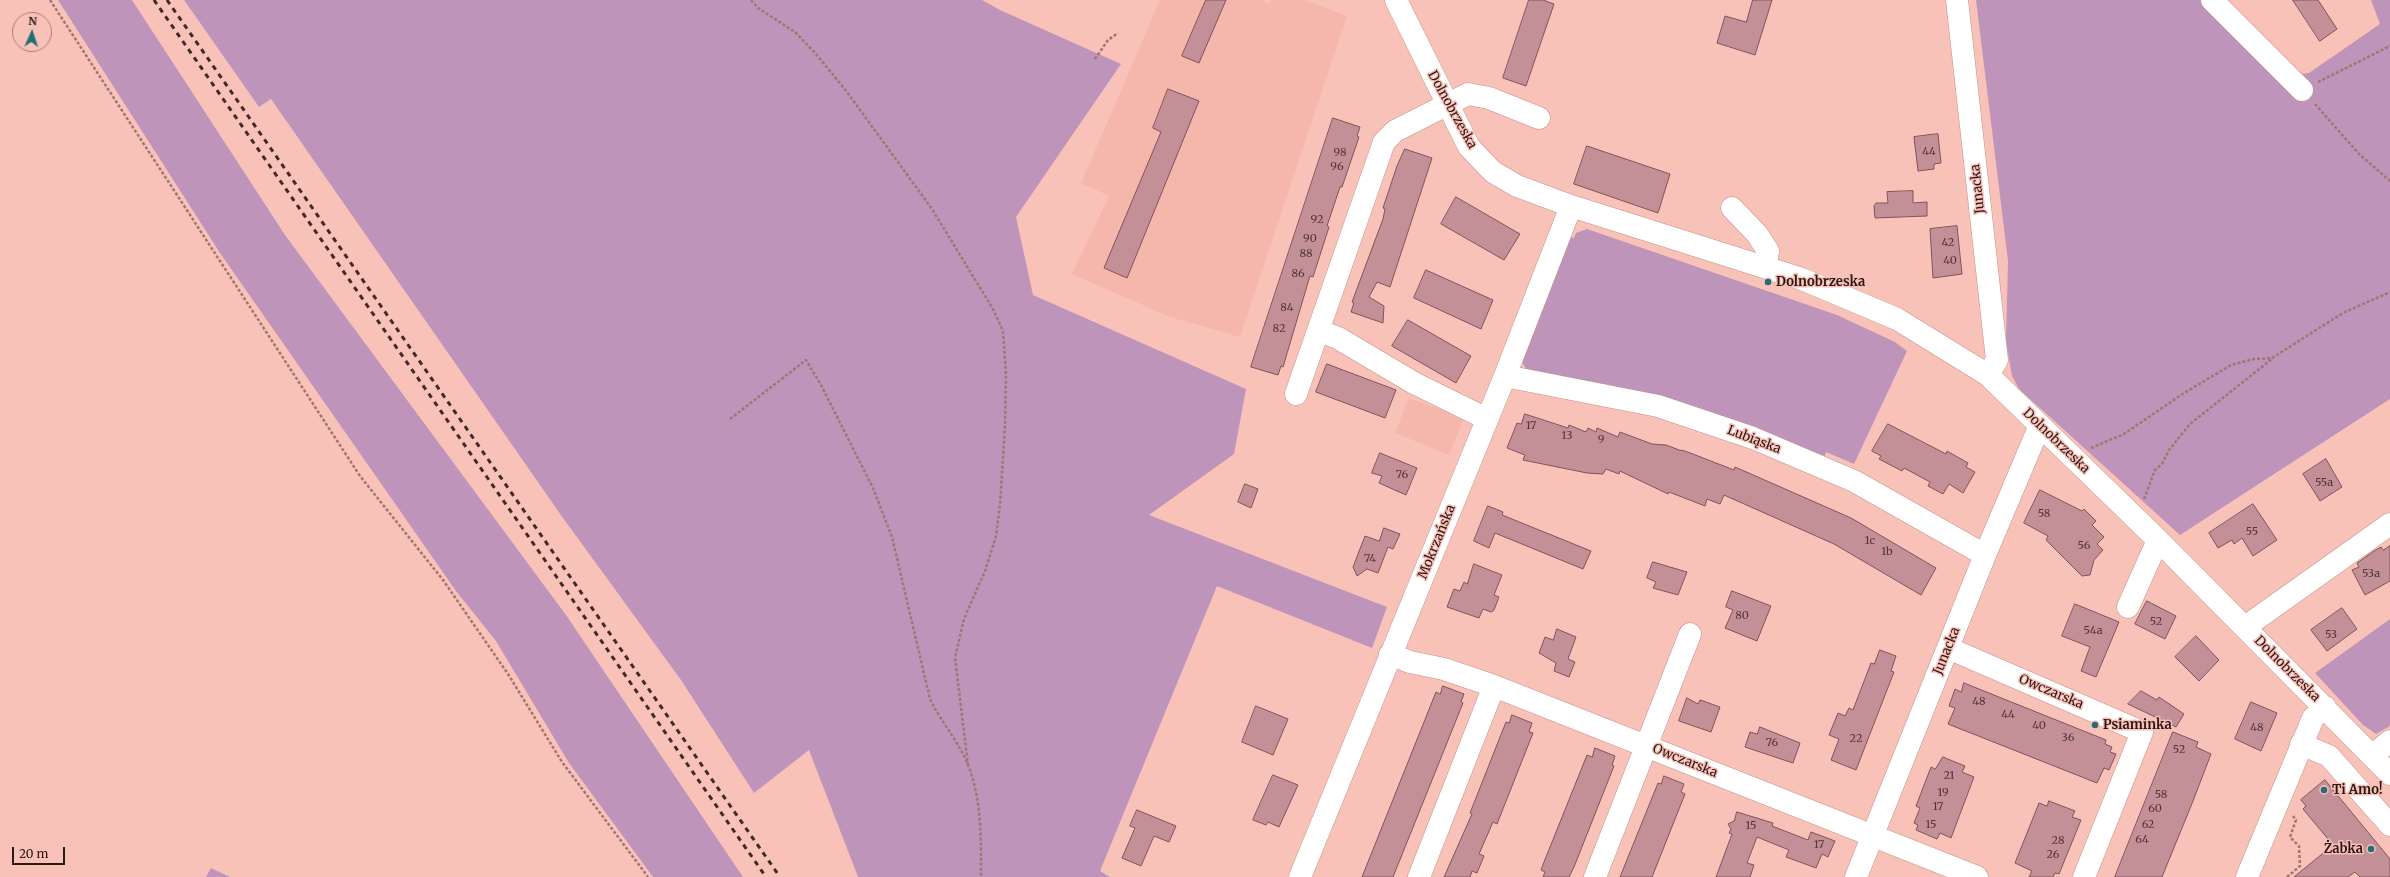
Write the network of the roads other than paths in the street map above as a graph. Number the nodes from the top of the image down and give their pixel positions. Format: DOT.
graph roads {
  1 [pos="1396,0"];
  2 [pos="1957,0"];
  3 [pos="2212,0"];
  4 [pos="2302,90"];
  5 [pos="1447,106"];
  6 [pos="1539,118"];
  7 [pos="1571,206"];
  8 [pos="1732,208"];
  9 [pos="1766,267"];
  10 [pos="1320,330"];
  11 [pos="1988,375"];
  12 [pos="1505,376"];
  13 [pos="1296,394"];
  14 [pos="1487,419"];
  15 [pos="2040,425"];
  16 [pos="2390,524"];
  17 [pos="2158,540"];
  18 [pos="1985,555"];
  19 [pos="2128,608"];
  20 [pos="2245,627"];
  21 [pos="1690,634"];
  22 [pos="1948,648"];
  23 [pos="1390,654"];
  24 [pos="1494,686"];
  25 [pos="2325,707"];
  26 [pos="2390,741"];
  27 [pos="2301,744"];
  28 [pos="1648,747"];
  29 [pos="2372,755"];
  30 [pos="2390,774"];
  31 [pos="2390,825"];
  32 [pos="1873,836"];
  33 [pos="1300,877"];
  34 [pos="1418,877"];
  35 [pos="1595,877"];
  36 [pos="1856,877"];
  37 [pos="1977,877"];
  38 [pos="2084,877"];
  39 [pos="2247,877"];
  1 -- 5 [label="street, Dolnobrzeska"];
  2 -- 11 [label="street, Junacka"];
  3 -- 4 [label="street"];
  5 -- 6 [label="street"];
  5 -- 7 [label="street, Dolnobrzeska"];
  5 -- 10 [label="street"];
  7 -- 9 [label="street, Dolnobrzeska"];
  7 -- 12 [label="street, Mokrzańska"];
  8 -- 9 [label="street"];
  9 -- 11 [label="street, Dolnobrzeska"];
  10 -- 13 [label="street"];
  10 -- 14 [label="street"];
  11 -- 15 [label="street, Dolnobrzeska"];
  12 -- 14 [label="street, Mokrzańska"];
  12 -- 18 [label="street, Lubiąska"];
  14 -- 23 [label="street, Mokrzańska"];
  15 -- 17 [label="street, Dolnobrzeska"];
  15 -- 18 [label="street, Junacka"];
  16 -- 20 [label="street"];
  17 -- 19 [label="street"];
  17 -- 20 [label="street, Dolnobrzeska"];
  18 -- 22 [label="street, Junacka"];
  20 -- 25 [label="street, Dolnobrzeska"];
  21 -- 28 [label="street"];
  22 -- 32 [label="street, Junacka"];
  22 -- 38 [label="street, Owczarska"];
  23 -- 24 [label="street, Owczarska"];
  23 -- 33 [label="street, Mokrzańska"];
  24 -- 28 [label="street, Owczarska"];
  24 -- 34 [label="street"];
  25 -- 27 [label="street"];
  25 -- 29 [label="street, Dolnobrzeska"];
  26 -- 29 [label="street"];
  27 -- 31 [label="street"];
  27 -- 39 [label="street"];
  28 -- 32 [label="street, Owczarska"];
  28 -- 35 [label="street"];
  29 -- 30 [label="street, Dolnobrzeska"];
  32 -- 36 [label="street, Junacka"];
  32 -- 37 [label="street, Owczarska"];
}
